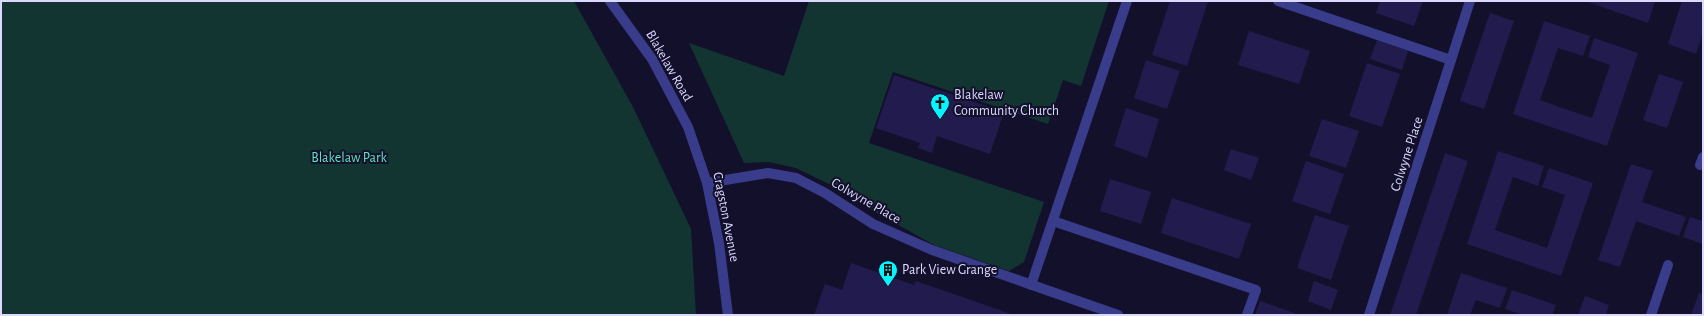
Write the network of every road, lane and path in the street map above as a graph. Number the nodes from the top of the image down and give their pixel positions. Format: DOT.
graph roads {
  1 [pos="610,1"];
  2 [pos="1127,1"];
  3 [pos="1278,1"];
  4 [pos="1470,1"];
  5 [pos="1451,60"];
  6 [pos="688,127"];
  7 [pos="707,183"];
  8 [pos="1053,221"];
  9 [pos="1668,265"];
  10 [pos="1031,285"];
  11 [pos="728,315"];
  12 [pos="1118,315"];
  13 [pos="1247,315"];
  14 [pos="1369,315"];
  15 [pos="1651,315"];
  1 -- 6 [label="street, Blakelaw Road"];
  2 -- 8 [label="street"];
  3 -- 5 [label="street"];
  4 -- 5 [label="street, Colwyne Place"];
  5 -- 14 [label="street, Colwyne Place"];
  6 -- 7 [label="street, Cragston Avenue"];
  7 -- 10 [label="street, Colwyne Place"];
  7 -- 11 [label="street, Cragston Avenue"];
  8 -- 10 [label="street"];
  8 -- 13 [label="street"];
  9 -- 15 [label="street"];
  10 -- 12 [label="street, Colwyne Place"];
}
